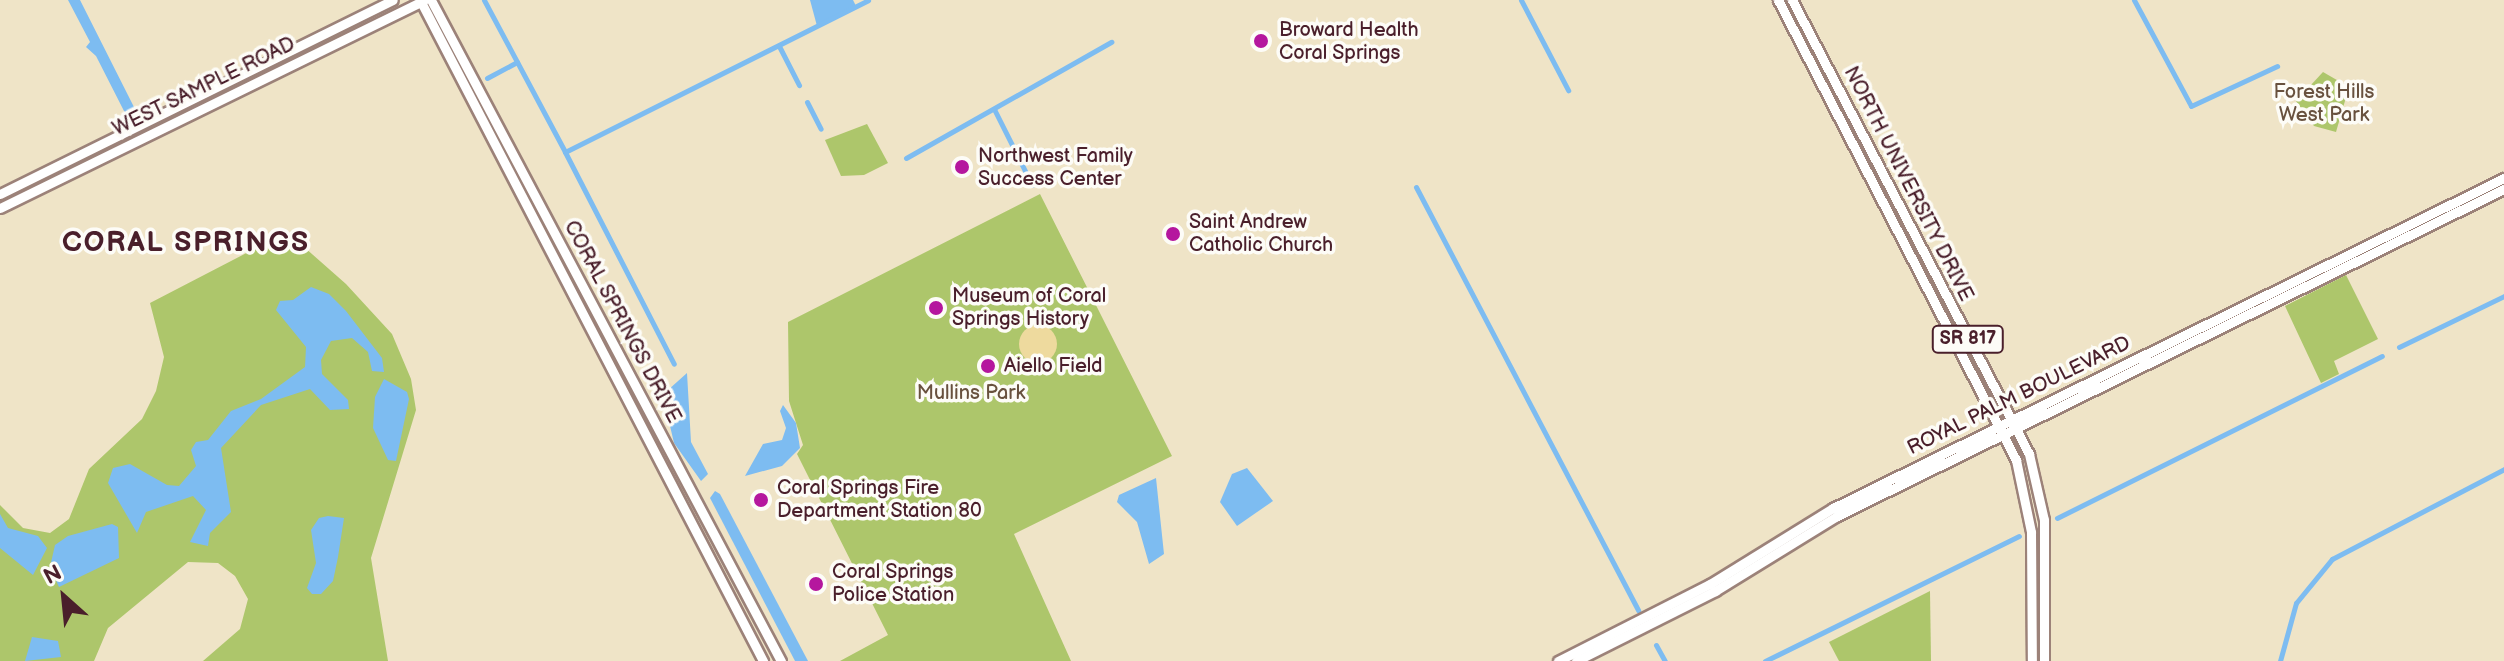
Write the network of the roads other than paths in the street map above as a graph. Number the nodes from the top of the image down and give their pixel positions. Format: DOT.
graph roads {
  1 [pos="393,0"];
  2 [pos="424,0"];
  3 [pos="1778,0"];
  4 [pos="1792,0"];
  5 [pos="2504,178"];
  6 [pos="2504,189"];
  7 [pos="0,194"];
  8 [pos="0,208"];
  9 [pos="1894,210"];
  10 [pos="2014,424"];
  11 [pos="2002,430"];
  12 [pos="1920,465"];
  13 [pos="1908,482"];
  14 [pos="2032,588"];
  15 [pos="2044,611"];
  16 [pos="763,661"];
  17 [pos="781,661"];
  18 [pos="1558,661"];
  19 [pos="1576,661"];
  20 [pos="2032,661"];
  21 [pos="2044,661"];
  1 -- 7 [label="main road, WEST SAMPLE ROAD"];
  2 -- 8 [label="main road, WEST SAMPLE ROAD"];
  2 -- 16 [label="main road, CORAL SPRINGS DRIVE"];
  2 -- 17 [label="main road, CORAL SPRINGS DRIVE"];
  3 -- 9 [label="main road, NORTH UNIVERSITY DRIVE / SR 817"];
  4 -- 9 [label="main road, NORTH UNIVERSITY DRIVE / SR 817"];
  5 -- 10 [label="main road, ROYAL PALM BOULEVARD"];
  6 -- 10 [label="main road, ROYAL PALM BOULEVARD"];
  9 -- 10 [label="main road, NORTH UNIVERSITY DRIVE / SR 817"];
  9 -- 11 [label="main road, NORTH UNIVERSITY DRIVE / SR 817"];
  10 -- 11 [label="main road, ROYAL PALM BOULEVARD"];
  10 -- 15 [label="main road, NORTH UNIVERSITY DRIVE / SR 817"];
  11 -- 12 [label="main road, ROYAL PALM BOULEVARD"];
  11 -- 13 [label="main road, ROYAL PALM BOULEVARD"];
  11 -- 14 [label="main road, NORTH UNIVERSITY DRIVE / SR 817"];
  12 -- 13 [label="main road"];
  12 -- 18 [label="main road, ROYAL PALM BOULEVARD"];
  13 -- 19 [label="main road, ROYAL PALM BOULEVARD"];
  14 -- 15 [label="main road"];
  14 -- 20 [label="main road, NORTH UNIVERSITY DRIVE / SR 817"];
  15 -- 21 [label="main road, NORTH UNIVERSITY DRIVE / SR 817"];
}
